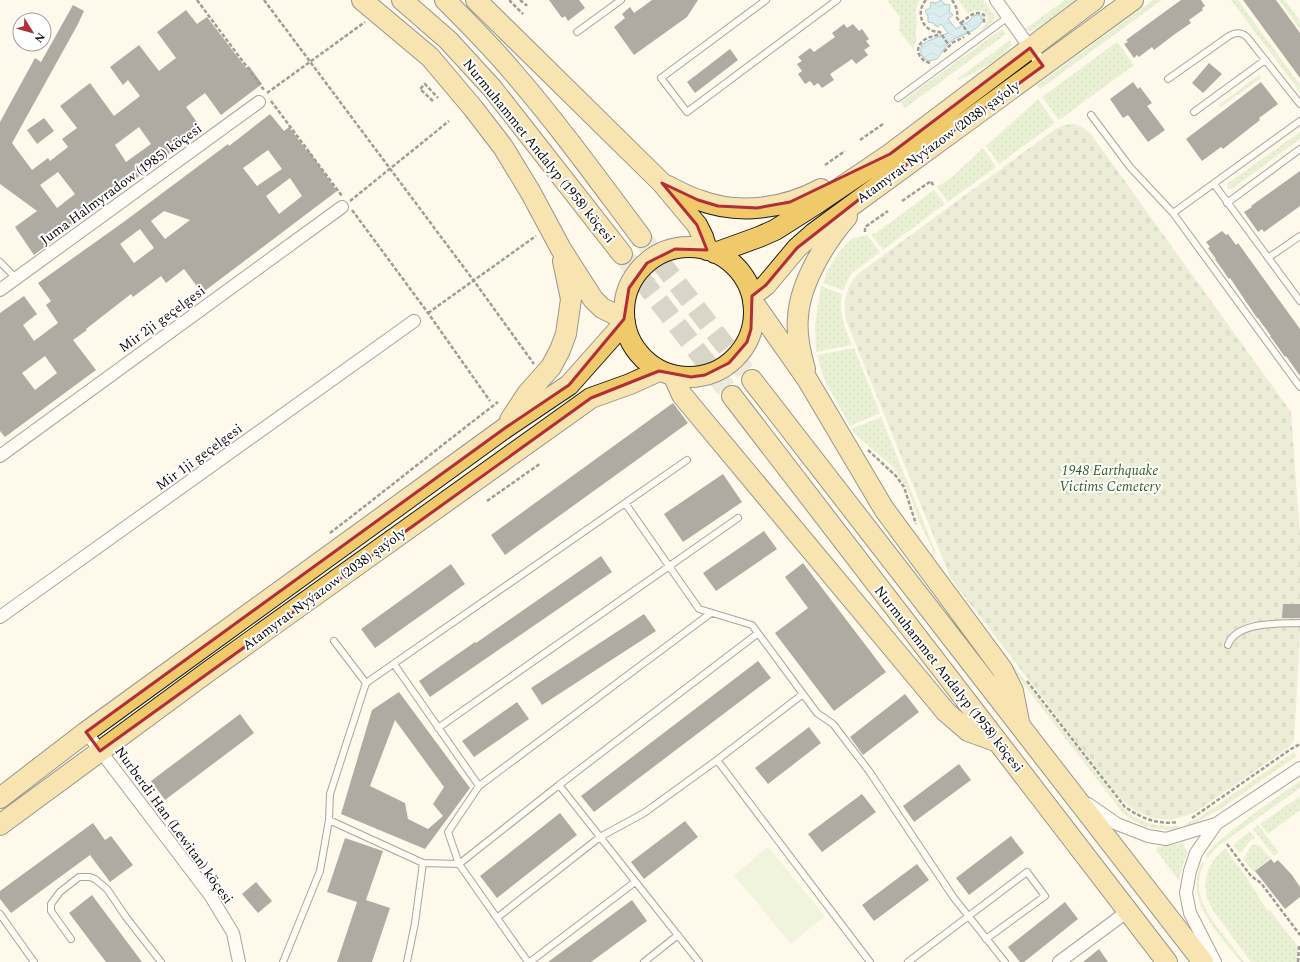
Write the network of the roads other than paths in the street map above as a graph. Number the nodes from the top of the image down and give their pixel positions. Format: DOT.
graph roads {
  1 [pos="362,0"];
  2 [pos="402,0"];
  3 [pos="445,0"];
  4 [pos="476,0"];
  5 [pos="766,0"];
  6 [pos="837,0"];
  7 [pos="996,0"];
  8 [pos="1094,0"];
  9 [pos="1133,0"];
  10 [pos="616,1"];
  11 [pos="1008,17"];
  12 [pos="577,32"];
  13 [pos="1030,48"];
  14 [pos="1265,60"];
  15 [pos="1043,66"];
  16 [pos="1168,79"];
  17 [pos="898,98"];
  18 [pos="258,102"];
  19 [pos="1300,104"];
  20 [pos="1194,112"];
  21 [pos="1091,115"];
  22 [pos="1300,121"];
  23 [pos="1300,149"];
  24 [pos="890,154"];
  25 [pos="662,183"];
  26 [pos="1214,184"];
  27 [pos="866,194"];
  28 [pos="1227,204"];
  29 [pos="342,207"];
  30 [pos="1173,213"];
  31 [pos="1300,236"];
  32 [pos="641,237"];
  33 [pos="561,249"];
  34 [pos="711,251"];
  35 [pos="622,254"];
  36 [pos="1268,258"];
  37 [pos="0,262"];
  38 [pos="16,278"];
  39 [pos="0,290"];
  40 [pos="753,299"];
  41 [pos="1300,301"];
  42 [pos="414,321"];
  43 [pos="625,321"];
  44 [pos="666,373"];
  45 [pos="807,379"];
  46 [pos="752,380"];
  47 [pos="1300,387"];
  48 [pos="732,396"];
  49 [pos="505,428"];
  50 [pos="0,456"];
  51 [pos="687,460"];
  52 [pos="625,503"];
  53 [pos="738,518"];
  54 [pos="668,566"];
  55 [pos="711,613"];
  56 [pos="0,617"];
  57 [pos="1300,623"];
  58 [pos="758,634"];
  59 [pos="334,641"];
  60 [pos="1228,645"];
  61 [pos="394,664"];
  62 [pos="366,683"];
  63 [pos="803,694"];
  64 [pos="1020,726"];
  65 [pos="438,728"];
  66 [pos="86,732"];
  67 [pos="998,742"];
  68 [pos="100,751"];
  69 [pos="717,760"];
  70 [pos="1300,768"];
  71 [pos="560,785"];
  72 [pos="479,786"];
  73 [pos="1069,789"];
  74 [pos="0,798"];
  75 [pos="329,820"];
  76 [pos="1216,824"];
  77 [pos="0,825"];
  78 [pos="600,837"];
  79 [pos="424,862"];
  80 [pos="459,864"];
  81 [pos="636,882"];
  82 [pos="1128,911"];
  83 [pos="0,914"];
  84 [pos="968,916"];
  85 [pos="498,917"];
  86 [pos="678,935"];
  87 [pos="71,939"];
  88 [pos="986,939"];
  89 [pos="34,962"];
  90 [pos="161,962"];
  91 [pos="240,962"];
  92 [pos="283,962"];
  93 [pos="407,962"];
  94 [pos="529,962"];
  95 [pos="644,962"];
  96 [pos="699,962"];
  97 [pos="870,962"];
  98 [pos="908,962"];
  99 [pos="1004,962"];
  100 [pos="1059,962"];
  101 [pos="1167,962"];
  102 [pos="1203,962"];
  103 [pos="1215,962"];
  1 -- 33 [label="main road"];
  2 -- 35 [label="main road, Nurmuhammet Andalyp (1958) köçesi"];
  3 -- 32 [label="main road, Nurmuhammet Andalyp (1958) köçesi"];
  4 -- 25 [label="main road"];
  5 -- 6 [label="lane"];
  7 -- 11 [label="street"];
  8 -- 13 [label="main road, Atamyrat Nyýazow (2038) şaýoly"];
  9 -- 15 [label="main road, Atamyrat Nyýazow (2038) şaýoly"];
  10 -- 12 [label="lane"];
  11 -- 13 [label="street"];
  11 -- 17 [label="lane"];
  13 -- 15 [label="street"];
  13 -- 24 [label="main road, Atamyrat Nyýazow (2038) şaýoly"];
  14 -- 16 [label="lane"];
  14 -- 19 [label="lane"];
  14 -- 20 [label="lane"];
  15 -- 27 [label="main road, Atamyrat Nyýazow (2038) şaýoly"];
  18 -- 38 [label="street, Juma Halmyradow (1985) köçesi"];
  21 -- 30 [label="lane"];
  22 -- 26 [label="lane"];
  23 -- 28 [label="lane"];
  24 -- 25 [label="main road"];
  24 -- 34 [label="main road, Atamyrat Nyýazow (2038) şaýoly"];
  25 -- 34 [label="main road"];
  26 -- 28 [label="lane"];
  26 -- 30 [label="lane"];
  27 -- 40 [label="main road, Atamyrat Nyýazow (2038) şaýoly"];
  27 -- 45 [label="main road"];
  28 -- 36 [label="lane"];
  29 -- 50 [label="street, Mir 2ji geçelgesi"];
  30 -- 47 [label="lane"];
  31 -- 36 [label="lane"];
  33 -- 43 [label="main road"];
  33 -- 49 [label="main road"];
  34 -- 40 [label="main road"];
  34 -- 43 [label="main road"];
  36 -- 41 [label="lane"];
  37 -- 38 [label="lane"];
  38 -- 39 [label="street, Juma Halmyradow (1985) köçesi"];
  40 -- 44 [label="main road"];
  40 -- 45 [label="main road"];
  42 -- 56 [label="street, Mir 1ji geçelgesi"];
  43 -- 44 [label="main road"];
  43 -- 49 [label="main road, Atamyrat Nyýazow (2038) şaýoly"];
  44 -- 67 [label="main road"];
  44 -- 68 [label="main road, Atamyrat Nyýazow (2038) şaýoly"];
  45 -- 64 [label="main road"];
  46 -- 64 [label="main road, Nurmuhammet Andalyp (1958) köçesi"];
  48 -- 67 [label="main road, Nurmuhammet Andalyp (1958) köçesi"];
  49 -- 66 [label="main road, Atamyrat Nyýazow (2038) şaýoly"];
  51 -- 52 [label="lane"];
  52 -- 54 [label="lane"];
  52 -- 61 [label="lane"];
  53 -- 54 [label="lane"];
  54 -- 55 [label="lane"];
  54 -- 65 [label="lane"];
  55 -- 58 [label="lane"];
  55 -- 72 [label="lane"];
  57 -- 60 [label="lane"];
  58 -- 63 [label="lane"];
  58 -- 71 [label="lane"];
  59 -- 62 [label="lane"];
  61 -- 62 [label="lane"];
  61 -- 65 [label="lane"];
  62 -- 75 [label="lane"];
  63 -- 69 [label="lane"];
  63 -- 84 [label="lane"];
  64 -- 73 [label="main road, Nurmuhammet Andalyp (1958) köçesi"];
  65 -- 72 [label="lane"];
  66 -- 68 [label="street, Nurberdi Han (Lewitan) köçesi"];
  66 -- 74 [label="main road, Atamyrat Nyýazow (2038) şaýoly"];
  67 -- 82 [label="main road, Nurmuhammet Andalyp (1958) köçesi"];
  68 -- 77 [label="main road, Atamyrat Nyýazow (2038) şaýoly"];
  68 -- 91 [label="street, Nurberdi Han (Lewitan) köçesi"];
  69 -- 78 [label="lane"];
  69 -- 97 [label="lane"];
  70 -- 76 [label="street"];
  71 -- 78 [label="lane"];
  71 -- 80 [label="lane"];
  72 -- 80 [label="lane"];
  73 -- 76 [label="street, Nurmuhammet Andalyp (1958) köçesi"];
  73 -- 102 [label="main road, Nurmuhammet Andalyp (1958) köçesi"];
  75 -- 79 [label="lane"];
  75 -- 92 [label="lane"];
  76 -- 103 [label="street"];
  78 -- 81 [label="lane"];
  78 -- 85 [label="lane"];
  79 -- 80 [label="lane"];
  79 -- 93 [label="lane"];
  80 -- 85 [label="lane"];
  81 -- 86 [label="lane"];
  81 -- 94 [label="lane"];
  82 -- 100 [label="street"];
  82 -- 101 [label="main road, Nurmuhammet Andalyp (1958) köçesi"];
  83 -- 89 [label="lane"];
  84 -- 88 [label="lane"];
  84 -- 88 [label="lane"];
  84 -- 98 [label="lane"];
  85 -- 94 [label="lane"];
  86 -- 95 [label="lane"];
  86 -- 96 [label="lane"];
  87 -- 90 [label="lane"];
  88 -- 99 [label="lane"];
}
